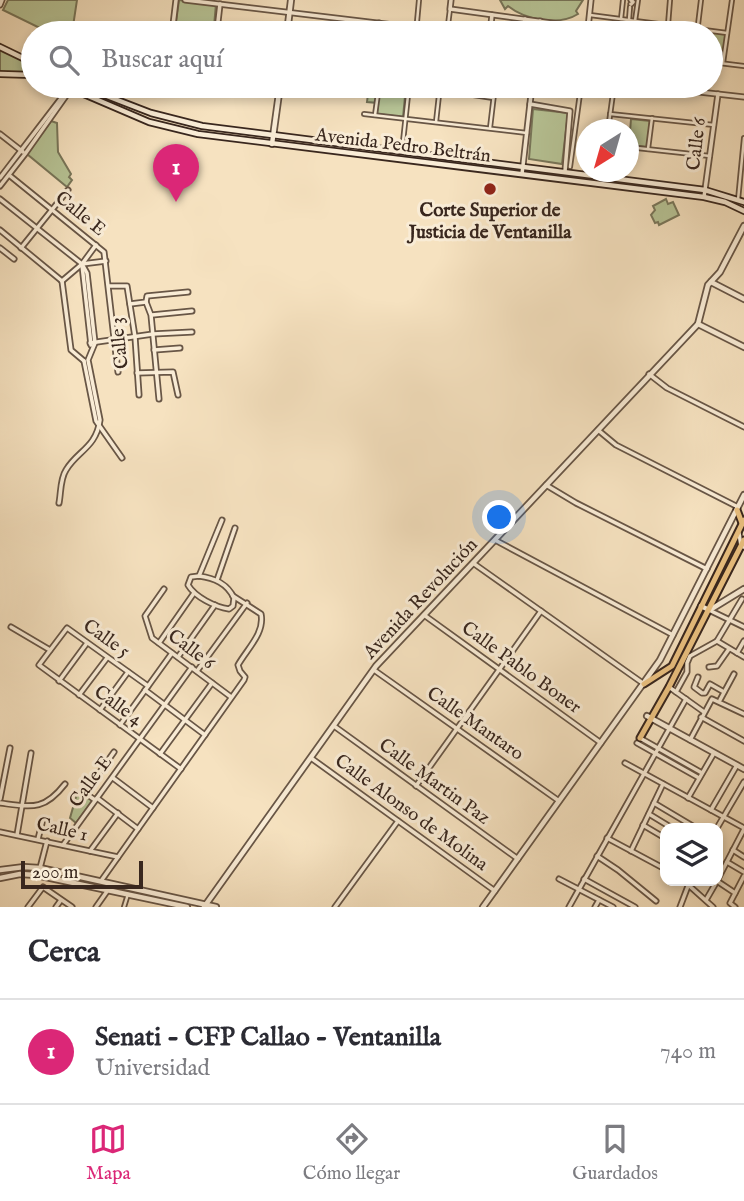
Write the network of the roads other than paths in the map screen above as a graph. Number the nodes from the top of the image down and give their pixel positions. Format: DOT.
graph roads {
  1 [pos="176,0"];
  2 [pos="185,0"];
  3 [pos="290,0"];
  4 [pos="419,0"];
  5 [pos="451,0"];
  6 [pos="591,0"];
  7 [pos="623,0"];
  8 [pos="638,0"];
  9 [pos="670,0"];
  10 [pos="701,0"];
  11 [pos="732,0"];
  12 [pos="220,4"];
  13 [pos="631,7"];
  14 [pos="450,9"];
  15 [pos="289,12"];
  16 [pos="492,15"];
  17 [pos="590,15"];
  18 [pos="525,19"];
  19 [pos="621,19"];
  20 [pos="629,20"];
  21 [pos="173,21"];
  22 [pos="218,21"];
  23 [pos="288,21"];
  24 [pos="363,21"];
  25 [pos="417,21"];
  26 [pos="448,21"];
  27 [pos="491,21"];
  28 [pos="540,21"];
  29 [pos="589,21"];
  30 [pos="635,21"];
  31 [pos="668,21"];
  32 [pos="698,21"];
  33 [pos="723,33"];
  34 [pos="727,33"];
  35 [pos="0,47"];
  36 [pos="21,57"];
  37 [pos="723,63"];
  38 [pos="744,66"];
  39 [pos="0,74"];
  40 [pos="21,75"];
  41 [pos="723,95"];
  42 [pos="744,97"];
  43 [pos="62,98"];
  44 [pos="94,98"];
  45 [pos="111,98"];
  46 [pos="278,98"];
  47 [pos="378,98"];
  48 [pos="408,98"];
  49 [pos="439,98"];
  50 [pos="493,98"];
  51 [pos="531,98"];
  52 [pos="579,98"];
  53 [pos="612,98"];
  54 [pos="717,98"];
  55 [pos="530,104"];
  56 [pos="364,114"];
  57 [pos="610,114"];
  58 [pos="376,116"];
  59 [pos="652,118"];
  60 [pos="405,119"];
  61 [pos="609,119"];
  62 [pos="436,122"];
  63 [pos="714,125"];
  64 [pos="490,128"];
  65 [pos="527,133"];
  66 [pos="273,136"];
  67 [pos="1,137"];
  68 [pos="744,138"];
  69 [pos="272,144"];
  70 [pos="639,148"];
  71 [pos="648,149"];
  72 [pos="402,151"];
  73 [pos="24,153"];
  74 [pos="710,156"];
  75 [pos="453,158"];
  76 [pos="452,166"];
  77 [pos="523,166"];
  78 [pos="568,169"];
  79 [pos="576,170"];
  80 [pos="522,174"];
  81 [pos="9,175"];
  82 [pos="0,178"];
  83 [pos="639,179"];
  84 [pos="0,186"];
  85 [pos="68,190"];
  86 [pos="705,190"];
  87 [pos="704,197"];
  88 [pos="0,199"];
  89 [pos="741,201"];
  90 [pos="52,210"];
  91 [pos="744,211"];
  92 [pos="744,226"];
  93 [pos="37,228"];
  94 [pos="0,230"];
  95 [pos="96,245"];
  96 [pos="0,248"];
  97 [pos="21,248"];
  98 [pos="14,259"];
  99 [pos="106,261"];
  100 [pos="82,264"];
  101 [pos="62,281"];
  102 [pos="710,281"];
  103 [pos="109,286"];
  104 [pos="188,292"];
  105 [pos="744,299"];
  106 [pos="146,302"];
  107 [pos="130,304"];
  108 [pos="192,311"];
  109 [pos="151,315"];
  110 [pos="698,324"];
  111 [pos="192,332"];
  112 [pos="153,334"];
  113 [pos="135,337"];
  114 [pos="115,340"];
  115 [pos="93,343"];
  116 [pos="744,347"];
  117 [pos="180,348"];
  118 [pos="154,350"];
  119 [pos="86,361"];
  120 [pos="118,372"];
  121 [pos="137,373"];
  122 [pos="156,373"];
  123 [pos="649,374"];
  124 [pos="139,395"];
  125 [pos="178,395"];
  126 [pos="159,399"];
  127 [pos="100,423"];
  128 [pos="744,427"];
  129 [pos="598,430"];
  130 [pos="122,458"];
  131 [pos="546,485"];
  132 [pos="744,495"];
  133 [pos="59,503"];
  134 [pos="737,508"];
  135 [pos="222,520"];
  136 [pos="743,522"];
  137 [pos="235,528"];
  138 [pos="739,531"];
  139 [pos="495,540"];
  140 [pos="743,544"];
  141 [pos="473,563"];
  142 [pos="707,569"];
  143 [pos="199,576"];
  144 [pos="217,580"];
  145 [pos="164,589"];
  146 [pos="744,589"];
  147 [pos="194,593"];
  148 [pos="733,594"];
  149 [pos="233,596"];
  150 [pos="705,599"];
  151 [pos="743,600"];
  152 [pos="247,603"];
  153 [pos="215,605"];
  154 [pos="701,606"];
  155 [pos="710,607"];
  156 [pos="541,611"];
  157 [pos="424,615"];
  158 [pos="695,619"];
  159 [pos="730,619"];
  160 [pos="702,623"];
  161 [pos="11,627"];
  162 [pos="744,627"];
  163 [pos="674,635"];
  164 [pos="744,640"];
  165 [pos="717,641"];
  166 [pos="87,643"];
  167 [pos="159,643"];
  168 [pos="729,648"];
  169 [pos="50,650"];
  170 [pos="172,653"];
  171 [pos="737,653"];
  172 [pos="108,657"];
  173 [pos="178,657"];
  174 [pos="744,657"];
  175 [pos="192,667"];
  176 [pos="709,667"];
  177 [pos="374,670"];
  178 [pos="500,670"];
  179 [pos="197,671"];
  180 [pos="128,672"];
  181 [pos="734,674"];
  182 [pos="698,677"];
  183 [pos="60,681"];
  184 [pos="212,683"];
  185 [pos="644,684"];
  186 [pos="669,687"];
  187 [pos="146,688"];
  188 [pos="676,692"];
  189 [pos="724,692"];
  190 [pos="79,695"];
  191 [pos="232,698"];
  192 [pos="686,699"];
  193 [pos="720,700"];
  194 [pos="164,705"];
  195 [pos="100,710"];
  196 [pos="704,712"];
  197 [pos="744,714"];
  198 [pos="701,717"];
  199 [pos="649,718"];
  200 [pos="185,720"];
  201 [pos="120,725"];
  202 [pos="334,726"];
  203 [pos="669,728"];
  204 [pos="457,729"];
  205 [pos="206,735"];
  206 [pos="140,739"];
  207 [pos="690,740"];
  208 [pos="638,741"];
  209 [pos="744,741"];
  210 [pos="601,743"];
  211 [pos="10,748"];
  212 [pos="658,749"];
  213 [pos="114,752"];
  214 [pos="713,752"];
  215 [pos="31,753"];
  216 [pos="159,754"];
  217 [pos="655,754"];
  218 [pos="311,758"];
  219 [pos="625,763"];
  220 [pos="737,765"];
  221 [pos="181,769"];
  222 [pos="744,769"];
  223 [pos="702,773"];
  224 [pos="643,774"];
  225 [pos="112,777"];
  226 [pos="699,778"];
  227 [pos="744,782"];
  228 [pos="65,784"];
  229 [pos="663,784"];
  230 [pos="416,786"];
  231 [pos="688,798"];
  232 [pos="96,799"];
  233 [pos="0,801"];
  234 [pos="559,801"];
  235 [pos="654,803"];
  236 [pos="21,806"];
  237 [pos="153,808"];
  238 [pos="711,810"];
  239 [pos="118,813"];
  240 [pos="649,814"];
  241 [pos="723,817"];
  242 [pos="43,819"];
  243 [pos="398,821"];
  244 [pos="664,823"];
  245 [pos="688,823"];
  246 [pos="720,823"];
  247 [pos="643,825"];
  248 [pos="744,828"];
  249 [pos="138,829"];
  250 [pos="0,832"];
  251 [pos="17,835"];
  252 [pos="660,835"];
  253 [pos="607,838"];
  254 [pos="38,839"];
  255 [pos="47,841"];
  256 [pos="63,845"];
  257 [pos="733,850"];
  258 [pos="90,851"];
  259 [pos="631,851"];
  260 [pos="597,856"];
  261 [pos="118,857"];
  262 [pos="744,858"];
  263 [pos="518,859"];
  264 [pos="727,862"];
  265 [pos="660,866"];
  266 [pos="40,868"];
  267 [pos="723,869"];
  268 [pos="0,870"];
  269 [pos="744,874"];
  270 [pos="0,878"];
  271 [pos="559,879"];
  272 [pos="584,879"];
  273 [pos="101,881"];
  274 [pos="723,884"];
  275 [pos="686,886"];
  276 [pos="690,886"];
  277 [pos="714,886"];
  278 [pos="97,887"];
  279 [pos="578,889"];
  280 [pos="108,890"];
  281 [pos="495,891"];
  282 [pos="735,893"];
  283 [pos="128,894"];
  284 [pos="61,900"];
  285 [pos="156,900"];
  286 [pos="599,900"];
  287 [pos="706,900"];
  288 [pos="656,901"];
  289 [pos="204,906"];
  290 [pos="29,907"];
  291 [pos="56,907"];
  292 [pos="72,907"];
  293 [pos="96,907"];
  294 [pos="124,907"];
  295 [pos="151,907"];
  296 [pos="166,907"];
  297 [pos="187,907"];
  298 [pos="216,907"];
  299 [pos="335,907"];
  300 [pos="483,907"];
  301 [pos="569,907"];
  302 [pos="595,907"];
  303 [pos="612,907"];
  304 [pos="635,907"];
  305 [pos="680,907"];
  306 [pos="713,907"];
  307 [pos="735,907"];
  1 -- 21 [label="street"];
  2 -- 12 [label="street"];
  3 -- 15 [label="street"];
  4 -- 25 [label="street"];
  5 -- 14 [label="street"];
  6 -- 17 [label="street"];
  7 -- 19 [label="street"];
  8 -- 30 [label="street"];
  9 -- 31 [label="street"];
  10 -- 32 [label="street"];
  11 -- 34 [label="street"];
  12 -- 15 [label="street"];
  12 -- 22 [label="street"];
  13 -- 20 [label="street"];
  14 -- 16 [label="street"];
  14 -- 26 [label="street"];
  15 -- 23 [label="street"];
  15 -- 24 [label="street"];
  16 -- 18 [label="street"];
  16 -- 27 [label="street"];
  17 -- 19 [label="street"];
  17 -- 29 [label="street"];
  18 -- 28 [label="street"];
  19 -- 20 [label="street"];
  20 -- 30 [label="street"];
  33 -- 34 [label="street"];
  34 -- 37 [label="street"];
  35 -- 36 [label="street"];
  37 -- 38 [label="street"];
  39 -- 40 [label="street"];
  41 -- 42 [label="street"];
  43 -- 73 [label="street"];
  44 -- 69 [label="street, Avenida Pedro Beltrán"];
  45 -- 66 [label="street, Avenida Pedro Beltrán"];
  46 -- 66 [label="street"];
  47 -- 58 [label="street"];
  48 -- 60 [label="street"];
  49 -- 62 [label="street"];
  50 -- 64 [label="street"];
  51 -- 55 [label="street"];
  52 -- 78 [label="street"];
  53 -- 57 [label="street"];
  54 -- 63 [label="street, Calle 6"];
  55 -- 65 [label="street"];
  55 -- 78 [label="street"];
  56 -- 58 [label="street"];
  57 -- 59 [label="street"];
  57 -- 61 [label="street"];
  58 -- 60 [label="street"];
  59 -- 63 [label="street"];
  59 -- 71 [label="street"];
  60 -- 62 [label="street"];
  60 -- 72 [label="street"];
  62 -- 64 [label="street"];
  63 -- 74 [label="street, Calle 6"];
  64 -- 65 [label="street"];
  65 -- 77 [label="street"];
  66 -- 69 [label="street"];
  66 -- 72 [label="street, Avenida Pedro Beltrán"];
  67 -- 73 [label="street"];
  68 -- 89 [label="street"];
  69 -- 76 [label="street, Avenida Pedro Beltrán"];
  70 -- 71 [label="street"];
  71 -- 74 [label="street"];
  72 -- 75 [label="street, Avenida Pedro Beltrán"];
  73 -- 81 [label="street"];
  73 -- 82 [label="street"];
  74 -- 86 [label="street, Calle 6"];
  75 -- 76 [label="street"];
  75 -- 77 [label="street, Avenida Pedro Beltrán"];
  76 -- 80 [label="street, Avenida Pedro Beltrán"];
  77 -- 78 [label="street, Avenida Pedro Beltrán"];
  77 -- 80 [label="street"];
  78 -- 79 [label="street, Avenida Pedro Beltrán"];
  80 -- 87 [label="street, Avenida Pedro Beltrán"];
  81 -- 84 [label="street"];
  81 -- 90 [label="street, Calle E"];
  83 -- 86 [label="street, Avenida Pedro Beltrán"];
  85 -- 90 [label="street"];
  86 -- 87 [label="street, Calle 6"];
  86 -- 89 [label="street, Avenida Pedro Beltrán"];
  87 -- 91 [label="street, Avenida Pedro Beltrán"];
  88 -- 93 [label="street"];
  90 -- 93 [label="street"];
  90 -- 95 [label="street, Calle E"];
  92 -- 102 [label="street, Avenida Revolución"];
  93 -- 97 [label="street"];
  93 -- 100 [label="street"];
  94 -- 97 [label="street"];
  95 -- 99 [label="street, Calle E"];
  95 -- 100 [label="street"];
  96 -- 98 [label="street"];
  97 -- 101 [label="street"];
  99 -- 100 [label="street"];
  99 -- 103 [label="street, Calle E"];
  100 -- 101 [label="street"];
  100 -- 115 [label="street"];
  101 -- 119 [label="street"];
  102 -- 105 [label="street"];
  102 -- 110 [label="street, Avenida Revolución"];
  103 -- 107 [label="street, Calle 3"];
  103 -- 114 [label="street, Calle E"];
  104 -- 106 [label="street"];
  106 -- 107 [label="street"];
  106 -- 109 [label="street"];
  107 -- 113 [label="street, Calle 3"];
  108 -- 109 [label="street"];
  109 -- 112 [label="street"];
  110 -- 116 [label="street"];
  110 -- 123 [label="street, Avenida Revolución"];
  111 -- 112 [label="street"];
  112 -- 113 [label="street"];
  112 -- 118 [label="street"];
  113 -- 114 [label="street"];
  113 -- 121 [label="street, Calle 3"];
  114 -- 115 [label="street"];
  114 -- 120 [label="street, Calle E"];
  115 -- 119 [label="street"];
  117 -- 118 [label="street"];
  118 -- 122 [label="street"];
  119 -- 127 [label="street"];
  121 -- 122 [label="street"];
  121 -- 124 [label="street, Calle 3"];
  122 -- 125 [label="street"];
  122 -- 126 [label="street"];
  123 -- 128 [label="street"];
  123 -- 129 [label="street, Avenida Revolución"];
  127 -- 130 [label="street"];
  127 -- 133 [label="street"];
  129 -- 131 [label="street, Avenida Revolución"];
  129 -- 134 [label="street"];
  131 -- 139 [label="street, Avenida Revolución"];
  131 -- 142 [label="street"];
  132 -- 134 [label="street"];
  134 -- 136 [label="highway"];
  134 -- 142 [label="street"];
  135 -- 143 [label="street"];
  136 -- 138 [label="highway"];
  137 -- 144 [label="street"];
  138 -- 140 [label="street"];
  138 -- 150 [label="highway"];
  139 -- 141 [label="street, Avenida Revolución"];
  139 -- 163 [label="street"];
  140 -- 155 [label="highway"];
  141 -- 156 [label="street"];
  141 -- 157 [label="street, Avenida Revolución"];
  142 -- 163 [label="street"];
  143 -- 144 [label="street"];
  143 -- 147 [label="street"];
  144 -- 149 [label="street"];
  145 -- 167 [label="street, Calle 6"];
  146 -- 148 [label="street"];
  147 -- 153 [label="street"];
  147 -- 167 [label="street"];
  148 -- 151 [label="street"];
  148 -- 155 [label="street"];
  149 -- 152 [label="street"];
  149 -- 153 [label="street"];
  150 -- 154 [label="highway"];
  150 -- 155 [label="highway"];
  151 -- 159 [label="street"];
  152 -- 179 [label="street"];
  152 -- 191 [label="street"];
  153 -- 173 [label="street"];
  154 -- 155 [label="street"];
  154 -- 158 [label="highway"];
  155 -- 159 [label="street"];
  155 -- 160 [label="highway"];
  156 -- 178 [label="street"];
  156 -- 185 [label="street"];
  157 -- 177 [label="street, Avenida Revolución"];
  157 -- 178 [label="street, Calle Pablo Boner"];
  158 -- 160 [label="highway"];
  158 -- 185 [label="highway"];
  159 -- 162 [label="street"];
  159 -- 165 [label="street"];
  160 -- 186 [label="highway"];
  161 -- 169 [label="street"];
  163 -- 185 [label="street"];
  164 -- 171 [label="street"];
  165 -- 168 [label="street"];
  165 -- 188 [label="street"];
  166 -- 169 [label="street, Calle 5"];
  166 -- 172 [label="street, Calle 5"];
  166 -- 183 [label="street"];
  167 -- 170 [label="street, Calle 6"];
  168 -- 171 [label="street"];
  168 -- 176 [label="street"];
  169 -- 183 [label="street, Calle 4"];
  170 -- 173 [label="street, Calle 6"];
  170 -- 187 [label="street"];
  171 -- 174 [label="street"];
  172 -- 180 [label="street, Calle 5"];
  172 -- 190 [label="street"];
  173 -- 175 [label="street, Calle 6"];
  175 -- 179 [label="street, Calle 6"];
  175 -- 194 [label="street, Calle E"];
  177 -- 202 [label="street, Avenida Revolución"];
  177 -- 204 [label="street, Calle Mantaro"];
  178 -- 204 [label="street"];
  178 -- 210 [label="street, Calle Pablo Boner"];
  179 -- 184 [label="street, Calle 6"];
  180 -- 187 [label="street, Calle 5"];
  180 -- 195 [label="street, Calle 5"];
  181 -- 189 [label="street"];
  182 -- 189 [label="street"];
  183 -- 190 [label="street, Calle 4"];
  184 -- 191 [label="street, Calle 6"];
  184 -- 200 [label="street"];
  185 -- 210 [label="street"];
  186 -- 188 [label="street"];
  186 -- 199 [label="highway"];
  187 -- 194 [label="street, Calle 5"];
  187 -- 201 [label="street"];
  188 -- 192 [label="street"];
  189 -- 193 [label="street"];
  190 -- 195 [label="street, Calle 4"];
  191 -- 205 [label="street"];
  192 -- 196 [label="street"];
  192 -- 203 [label="street"];
  193 -- 196 [label="street"];
  193 -- 197 [label="street"];
  194 -- 200 [label="street, Calle 5"];
  194 -- 206 [label="street, Calle E"];
  195 -- 201 [label="street, Calle 4"];
  196 -- 198 [label="street"];
  198 -- 207 [label="street"];
  198 -- 209 [label="street"];
  199 -- 203 [label="street"];
  199 -- 208 [label="highway"];
  200 -- 205 [label="street, Calle 5"];
  200 -- 216 [label="street"];
  201 -- 206 [label="street, Calle 4"];
  202 -- 218 [label="street, Avenida Revolución"];
  202 -- 230 [label="street, Calle Martin Paz"];
  203 -- 207 [label="street"];
  203 -- 212 [label="street"];
  204 -- 230 [label="street"];
  204 -- 234 [label="street, Calle Mantaro"];
  205 -- 221 [label="street"];
  206 -- 216 [label="street, Calle 4"];
  206 -- 225 [label="street, Calle E"];
  207 -- 214 [label="street"];
  208 -- 212 [label="street"];
  208 -- 217 [label="street"];
  210 -- 234 [label="street"];
  211 -- 233 [label="street"];
  212 -- 217 [label="street"];
  212 -- 223 [label="street"];
  213 -- 232 [label="street"];
  214 -- 220 [label="street"];
  214 -- 223 [label="street"];
  215 -- 236 [label="street"];
  216 -- 221 [label="street, Calle 4"];
  217 -- 224 [label="street"];
  217 -- 226 [label="street"];
  218 -- 243 [label="street, Calle Alonso de Molina"];
  218 -- 289 [label="street, Avenida Revolución"];
  219 -- 224 [label="street"];
  220 -- 222 [label="street"];
  220 -- 238 [label="street"];
  221 -- 237 [label="street"];
  223 -- 226 [label="street"];
  224 -- 229 [label="street"];
  224 -- 253 [label="street"];
  225 -- 232 [label="street, Calle E"];
  225 -- 237 [label="street"];
  226 -- 231 [label="street"];
  227 -- 241 [label="street"];
  228 -- 236 [label="street"];
  229 -- 231 [label="street"];
  229 -- 235 [label="street"];
  230 -- 263 [label="street, Calle Martin Paz"];
  231 -- 238 [label="street"];
  232 -- 239 [label="street"];
  232 -- 256 [label="street, Calle E"];
  233 -- 236 [label="street"];
  234 -- 263 [label="street"];
  235 -- 240 [label="street"];
  235 -- 245 [label="street"];
  236 -- 251 [label="street"];
  237 -- 249 [label="street"];
  238 -- 241 [label="street"];
  239 -- 249 [label="street"];
  239 -- 258 [label="street"];
  240 -- 244 [label="street"];
  240 -- 247 [label="street"];
  241 -- 246 [label="street"];
  241 -- 248 [label="street"];
  242 -- 254 [label="street"];
  243 -- 281 [label="street, Calle Alonso de Molina"];
  243 -- 299 [label="street"];
  247 -- 252 [label="street"];
  247 -- 259 [label="street"];
  248 -- 257 [label="street"];
  249 -- 261 [label="street"];
  250 -- 251 [label="street, Calle 1"];
  251 -- 254 [label="street, Calle 1"];
  253 -- 259 [label="street"];
  253 -- 260 [label="street"];
  254 -- 255 [label="street, Calle 1"];
  255 -- 256 [label="street, Calle 1"];
  255 -- 266 [label="street"];
  256 -- 258 [label="street, Calle 1"];
  257 -- 262 [label="street"];
  257 -- 264 [label="street"];
  258 -- 261 [label="street, Calle 1"];
  259 -- 265 [label="street"];
  260 -- 272 [label="street"];
  260 -- 288 [label="street"];
  261 -- 273 [label="street"];
  263 -- 281 [label="street"];
  264 -- 267 [label="street"];
  264 -- 269 [label="street"];
  266 -- 268 [label="street"];
  266 -- 273 [label="street"];
  269 -- 282 [label="street"];
  270 -- 278 [label="street"];
  271 -- 279 [label="street"];
  272 -- 279 [label="street"];
  272 -- 304 [label="street"];
  273 -- 278 [label="street"];
  273 -- 289 [label="street"];
  274 -- 282 [label="street"];
  275 -- 305 [label="street"];
  276 -- 287 [label="street"];
  277 -- 287 [label="street"];
  278 -- 280 [label="street"];
  279 -- 286 [label="street"];
  279 -- 301 [label="street"];
  280 -- 283 [label="street"];
  280 -- 293 [label="street"];
  281 -- 300 [label="street"];
  282 -- 307 [label="street"];
  283 -- 285 [label="street"];
  283 -- 294 [label="street"];
  284 -- 290 [label="street"];
  284 -- 291 [label="street"];
  284 -- 292 [label="street"];
  285 -- 295 [label="street"];
  285 -- 296 [label="street"];
  285 -- 297 [label="street"];
  286 -- 302 [label="street"];
  286 -- 303 [label="street"];
  287 -- 306 [label="street"];
  289 -- 298 [label="street"];
}
